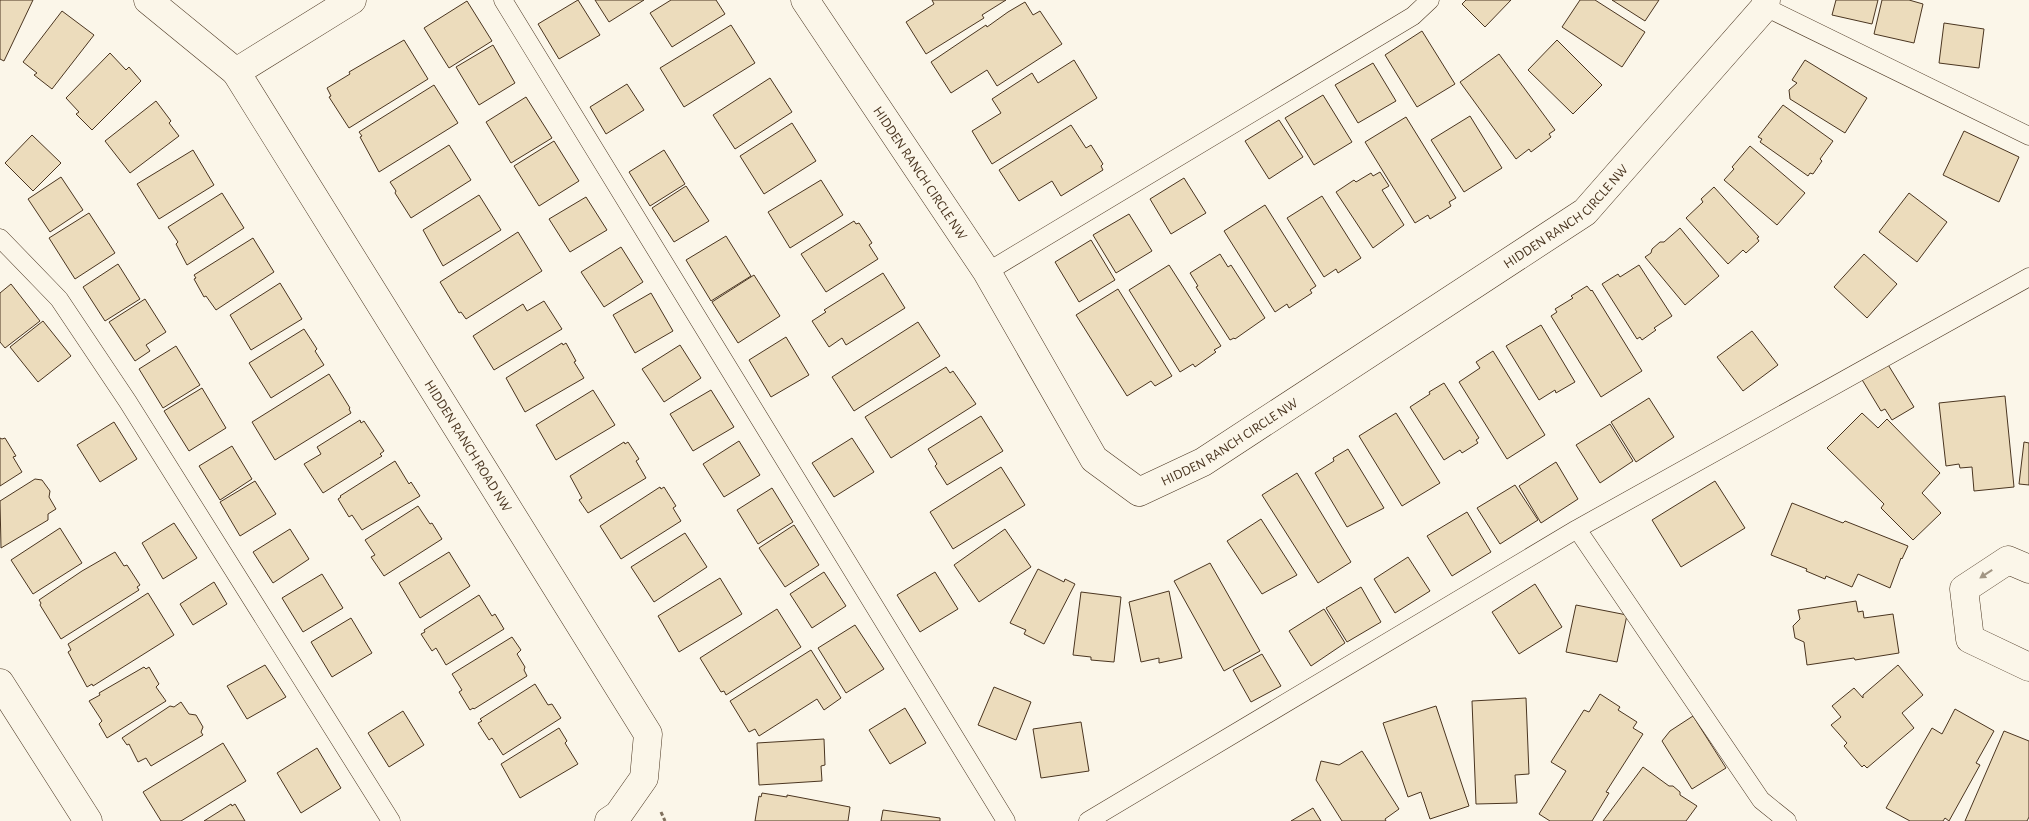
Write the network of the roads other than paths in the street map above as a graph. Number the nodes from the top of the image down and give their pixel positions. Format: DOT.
graph roads {
  1 [pos="148,0"];
  2 [pos="352,0"];
  3 [pos="503,0"];
  4 [pos="805,0"];
  5 [pos="1430,0"];
  6 [pos="1766,3"];
  7 [pos="236,72"];
  8 [pos="2029,136"];
  9 [pos="0,238"];
  10 [pos="987,272"];
  11 [pos="2029,277"];
  12 [pos="1576,529"];
  13 [pos="2029,569"];
  14 [pos="2029,667"];
  15 [pos="0,683"];
  16 [pos="88,821"];
  17 [pos="391,821"];
  18 [pos="609,821"];
  19 [pos="1006,821"];
  20 [pos="1088,821"];
  21 [pos="1787,821"];
  1 -- 7 [label="street, HIDDEN RANCH ROAD NW"];
  2 -- 7 [label="street"];
  3 -- 19 [label="lane"];
  4 -- 10 [label="street, HIDDEN RANCH CIRCLE NW"];
  5 -- 10 [label="lane"];
  6 -- 8 [label="lane"];
  6 -- 10 [label="street, HIDDEN RANCH CIRCLE NW"];
  7 -- 18 [label="street, HIDDEN RANCH ROAD NW"];
  9 -- 17 [label="lane"];
  11 -- 12 [label="lane"];
  12 -- 20 [label="lane"];
  12 -- 21 [label="lane"];
  13 -- 14 [label="street, one-way"];
  15 -- 16 [label="street"];
}
